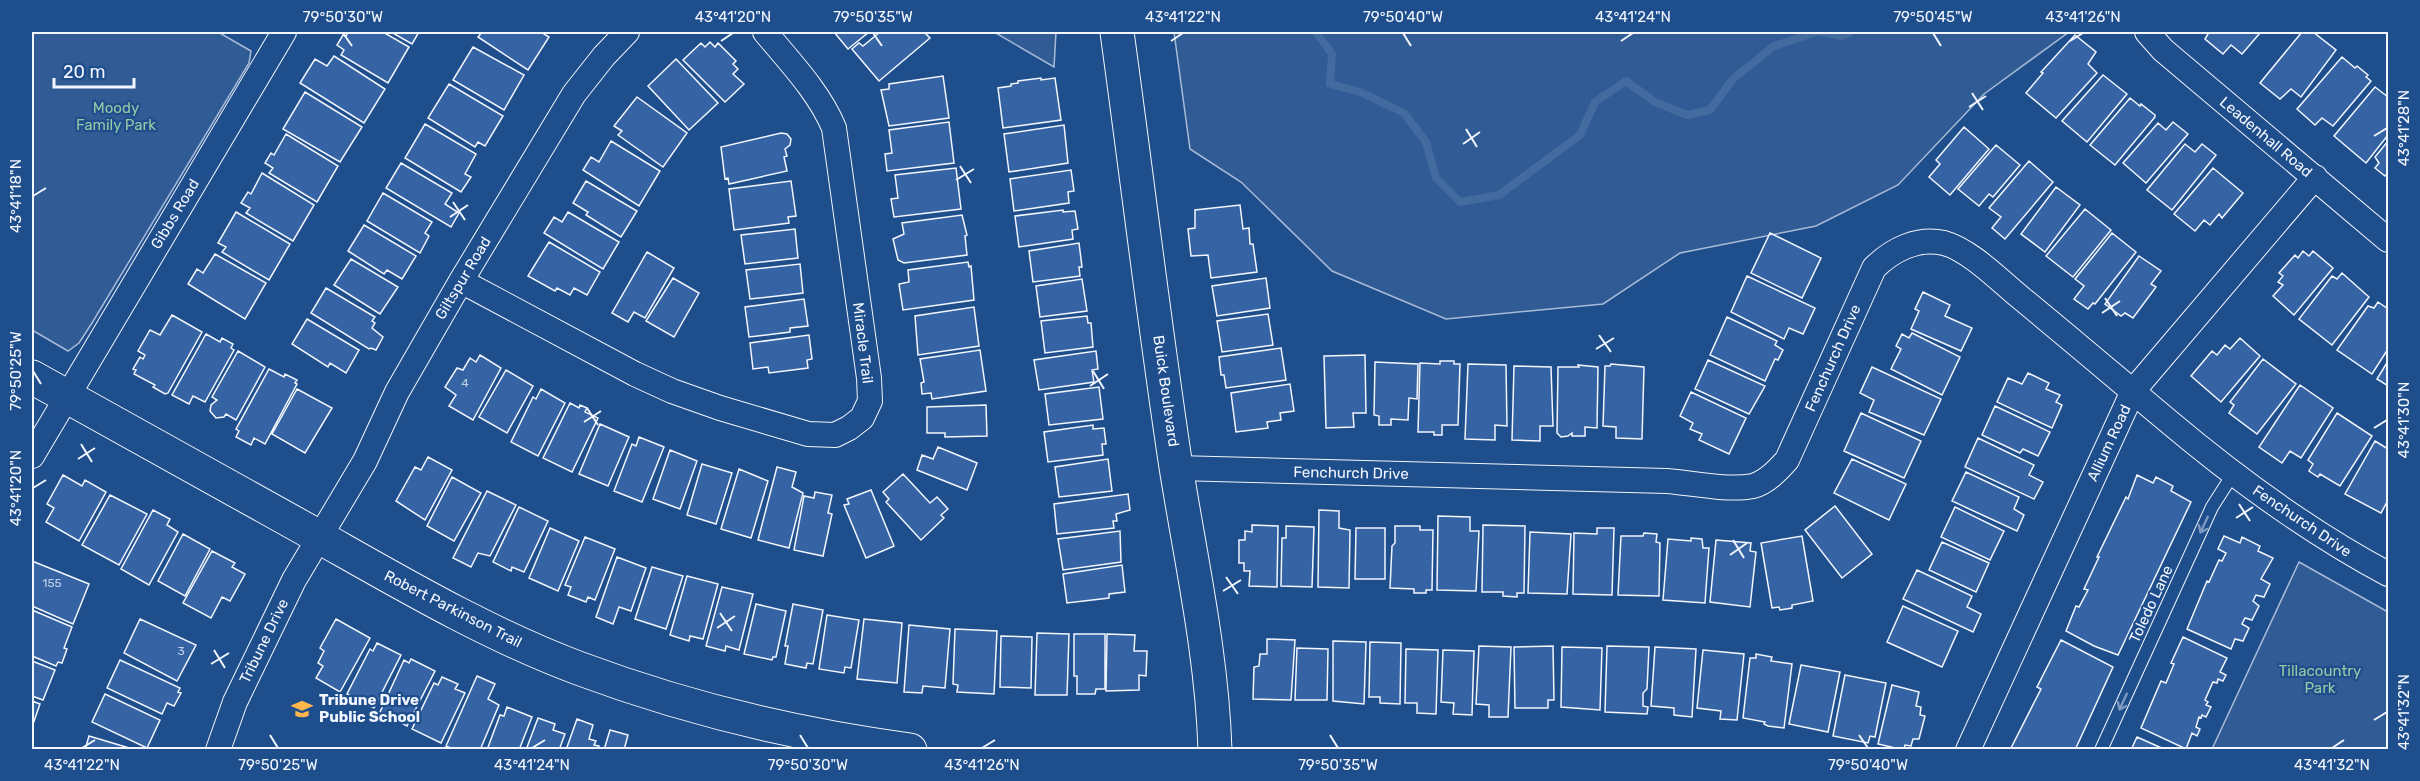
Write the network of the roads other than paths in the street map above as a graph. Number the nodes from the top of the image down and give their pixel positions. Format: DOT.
graph roads {
  1 [pos="284,32"];
  2 [pos="627,32"];
  3 [pos="765,32"];
  4 [pos="1117,32"];
  5 [pos="2147,32"];
  6 [pos="2315,177"];
  7 [pos="2388,240"];
  8 [pos="461,281"];
  9 [pos="32,377"];
  10 [pos="2133,391"];
  11 [pos="67,397"];
  12 [pos="32,456"];
  13 [pos="1176,468"];
  14 [pos="2233,474"];
  15 [pos="320,538"];
  16 [pos="2388,574"];
  17 [pos="218,750"];
  18 [pos="910,750"];
  19 [pos="1215,750"];
  20 [pos="1968,750"];
  21 [pos="2101,750"];
  1 -- 11 [label="street, Gibbs Road"];
  2 -- 8 [label="street, Giltspur Road"];
  3 -- 8 [label="street, Miracle Trail"];
  4 -- 13 [label="street, Buick Boulevard"];
  5 -- 6 [label="street, Leadenhall Road"];
  6 -- 7 [label="street, Leadenhall Road"];
  6 -- 10 [label="street, Allium Road"];
  8 -- 15 [label="street, Giltspur Road"];
  9 -- 11 [label="street, Robert Parkinson Trail"];
  10 -- 13 [label="street, Fenchurch Drive"];
  10 -- 14 [label="street, Fenchurch Drive"];
  10 -- 20 [label="street, Allium Road"];
  11 -- 12 [label="street, Gibbs Road"];
  11 -- 15 [label="street, Robert Parkinson Trail"];
  13 -- 19 [label="street, Buick Boulevard"];
  14 -- 16 [label="street, Fenchurch Drive"];
  14 -- 21 [label="lane, Toledo Lane, one-way"];
  15 -- 17 [label="street, Tribune Drive"];
  15 -- 18 [label="street, Robert Parkinson Trail"];
}
